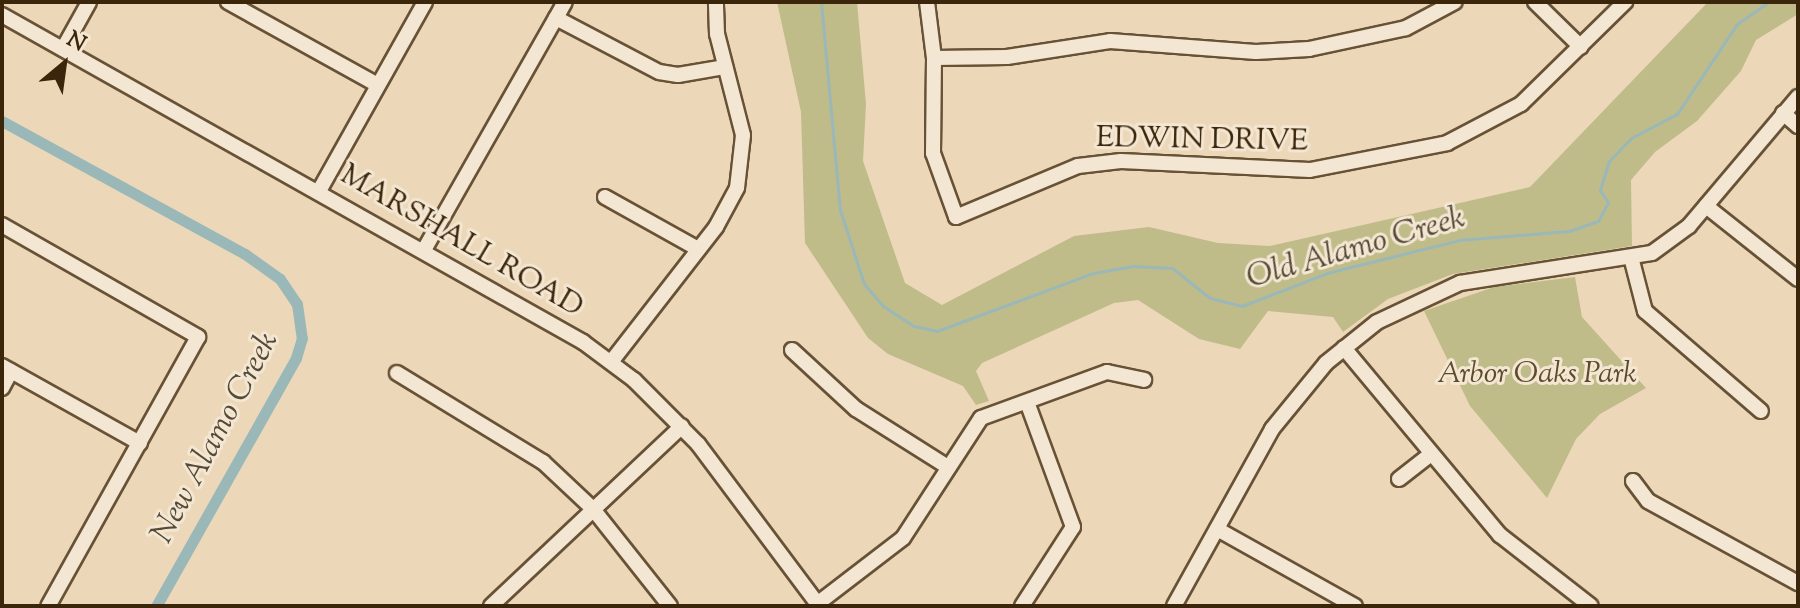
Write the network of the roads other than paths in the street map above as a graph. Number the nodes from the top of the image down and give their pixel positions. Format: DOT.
graph roads {
  1 [pos="89,2"];
  2 [pos="228,2"];
  3 [pos="425,2"];
  4 [pos="565,2"];
  5 [pos="716,2"];
  6 [pos="927,2"];
  7 [pos="1455,2"];
  8 [pos="1535,2"];
  9 [pos="1625,2"];
  10 [pos="2,15"];
  11 [pos="556,18"];
  12 [pos="1581,47"];
  13 [pos="63,49"];
  14 [pos="934,58"];
  15 [pos="725,67"];
  16 [pos="378,85"];
  17 [pos="1798,97"];
  18 [pos="1783,113"];
  19 [pos="1798,126"];
  20 [pos="319,191"];
  21 [pos="605,197"];
  22 [pos="1706,206"];
  23 [pos="2,225"];
  24 [pos="698,249"];
  25 [pos="424,250"];
  26 [pos="1631,257"];
  27 [pos="1798,279"];
  28 [pos="1344,348"];
  29 [pos="792,350"];
  30 [pos="611,362"];
  31 [pos="7,369"];
  32 [pos="397,373"];
  33 [pos="1144,380"];
  34 [pos="2,388"];
  35 [pos="1027,402"];
  36 [pos="1761,411"];
  37 [pos="682,426"];
  38 [pos="140,443"];
  39 [pos="1431,454"];
  40 [pos="946,466"];
  41 [pos="1399,479"];
  42 [pos="1633,481"];
  43 [pos="593,509"];
  44 [pos="1217,529"];
  45 [pos="1798,583"];
  46 [pos="503,595"];
  47 [pos="818,605"];
  48 [pos="48,606"];
  49 [pos="491,606"];
  50 [pos="514,606"];
  51 [pos="670,606"];
  52 [pos="1022,606"];
  53 [pos="1174,606"];
  54 [pos="1355,606"];
  55 [pos="1591,606"];
  1 -- 13 [label="street"];
  2 -- 16 [label="street"];
  3 -- 16 [label="street"];
  4 -- 11 [label="street"];
  5 -- 15 [label="street"];
  6 -- 14 [label="street, EDWIN DRIVE"];
  7 -- 14 [label="street"];
  8 -- 12 [label="street"];
  9 -- 12 [label="street, EDWIN DRIVE"];
  10 -- 13 [label="street, MARSHALL ROAD"];
  11 -- 15 [label="street"];
  11 -- 25 [label="street"];
  12 -- 14 [label="street, EDWIN DRIVE"];
  13 -- 20 [label="street, MARSHALL ROAD"];
  15 -- 24 [label="street"];
  16 -- 20 [label="street"];
  17 -- 18 [label="street"];
  18 -- 19 [label="street"];
  18 -- 22 [label="street"];
  20 -- 25 [label="street, MARSHALL ROAD"];
  21 -- 24 [label="street"];
  22 -- 26 [label="street"];
  22 -- 27 [label="street"];
  23 -- 38 [label="street"];
  24 -- 30 [label="street"];
  25 -- 30 [label="street, MARSHALL ROAD"];
  26 -- 28 [label="street"];
  26 -- 36 [label="street"];
  28 -- 39 [label="street"];
  28 -- 44 [label="street"];
  29 -- 40 [label="street"];
  30 -- 37 [label="street, MARSHALL ROAD"];
  31 -- 34 [label="street"];
  31 -- 38 [label="street"];
  32 -- 43 [label="street"];
  33 -- 35 [label="street"];
  35 -- 40 [label="street"];
  35 -- 52 [label="street"];
  37 -- 43 [label="street"];
  37 -- 47 [label="street, MARSHALL ROAD"];
  38 -- 48 [label="street"];
  39 -- 41 [label="street"];
  39 -- 55 [label="street"];
  40 -- 47 [label="street"];
  42 -- 45 [label="street"];
  43 -- 46 [label="street"];
  43 -- 51 [label="street"];
  44 -- 53 [label="street"];
  44 -- 54 [label="street"];
  46 -- 49 [label="street"];
  46 -- 50 [label="street"];
}
